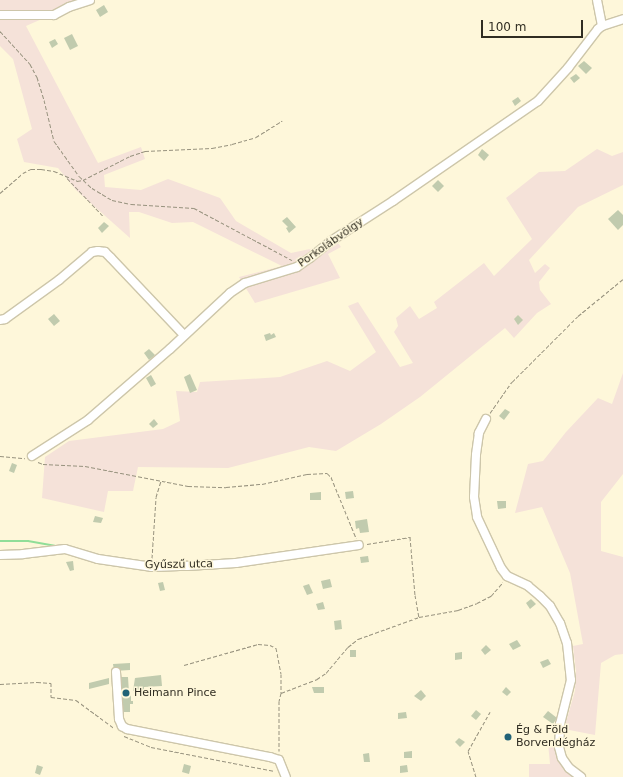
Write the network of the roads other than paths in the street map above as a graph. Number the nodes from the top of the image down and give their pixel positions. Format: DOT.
graph roads {
  1 [pos="90,0"];
  2 [pos="597,0"];
  3 [pos="0,15"];
  4 [pos="623,19"];
  5 [pos="602,26"];
  6 [pos="0,320"];
  7 [pos="184,335"];
  8 [pos="486,419"];
  9 [pos="32,456"];
  10 [pos="359,545"];
  11 [pos="0,555"];
  12 [pos="116,672"];
  13 [pos="286,777"];
  14 [pos="581,777"];
  1 -- 3 [label="street"];
  2 -- 5 [label="street"];
  4 -- 5 [label="street"];
  5 -- 7 [label="street, Porkolábvölgy"];
  6 -- 7 [label="street"];
  7 -- 9 [label="street, Porkolábvölgy"];
  8 -- 14 [label="street"];
  10 -- 11 [label="street, Gyűszű utca"];
  12 -- 13 [label="street"];
}
